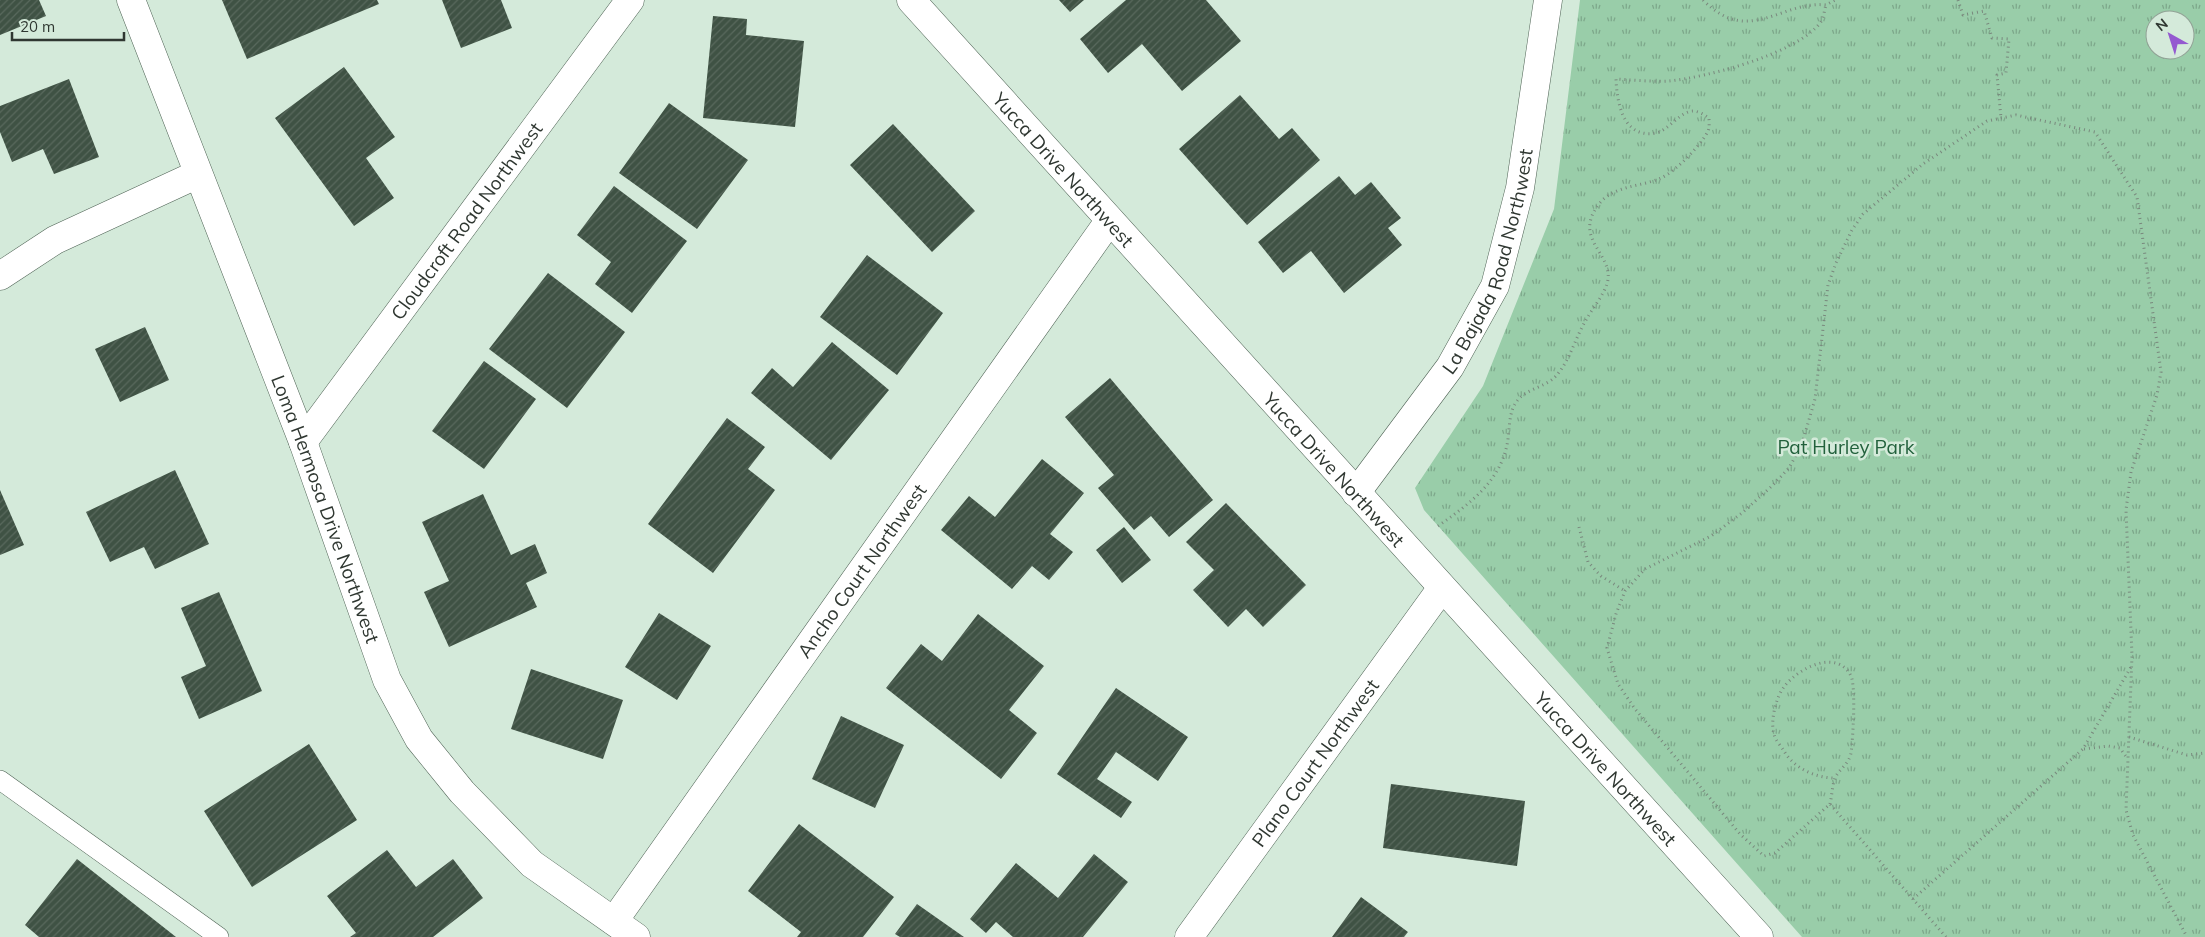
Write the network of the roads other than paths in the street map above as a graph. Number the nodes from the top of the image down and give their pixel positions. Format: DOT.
graph roads {
  1 [pos="132,0"];
  2 [pos="630,0"];
  3 [pos="911,0"];
  4 [pos="1548,0"];
  5 [pos="198,174"];
  6 [pos="1109,222"];
  7 [pos="0,276"];
  8 [pos="303,442"];
  9 [pos="1356,493"];
  10 [pos="1441,590"];
  11 [pos="0,780"];
  12 [pos="614,921"];
  13 [pos="219,937"];
  14 [pos="636,937"];
  15 [pos="1189,937"];
  16 [pos="1759,937"];
  1 -- 5 [label="street, Loma Hermosa Drive Northwest"];
  2 -- 8 [label="street, Cloudcroft Road Northwest"];
  3 -- 6 [label="street, Yucca Drive Northwest"];
  4 -- 9 [label="street, La Bajada Road Northwest"];
  5 -- 7 [label="street"];
  5 -- 8 [label="street, Loma Hermosa Drive Northwest"];
  6 -- 9 [label="street, Yucca Drive Northwest"];
  6 -- 12 [label="street, Ancho Court Northwest"];
  8 -- 12 [label="street, Loma Hermosa Drive Northwest"];
  9 -- 10 [label="street, Yucca Drive Northwest"];
  10 -- 15 [label="street, Plano Court Northwest"];
  10 -- 16 [label="street, Yucca Drive Northwest"];
  11 -- 13 [label="lane"];
  12 -- 14 [label="street, Loma Hermosa Drive Northwest"];
}
